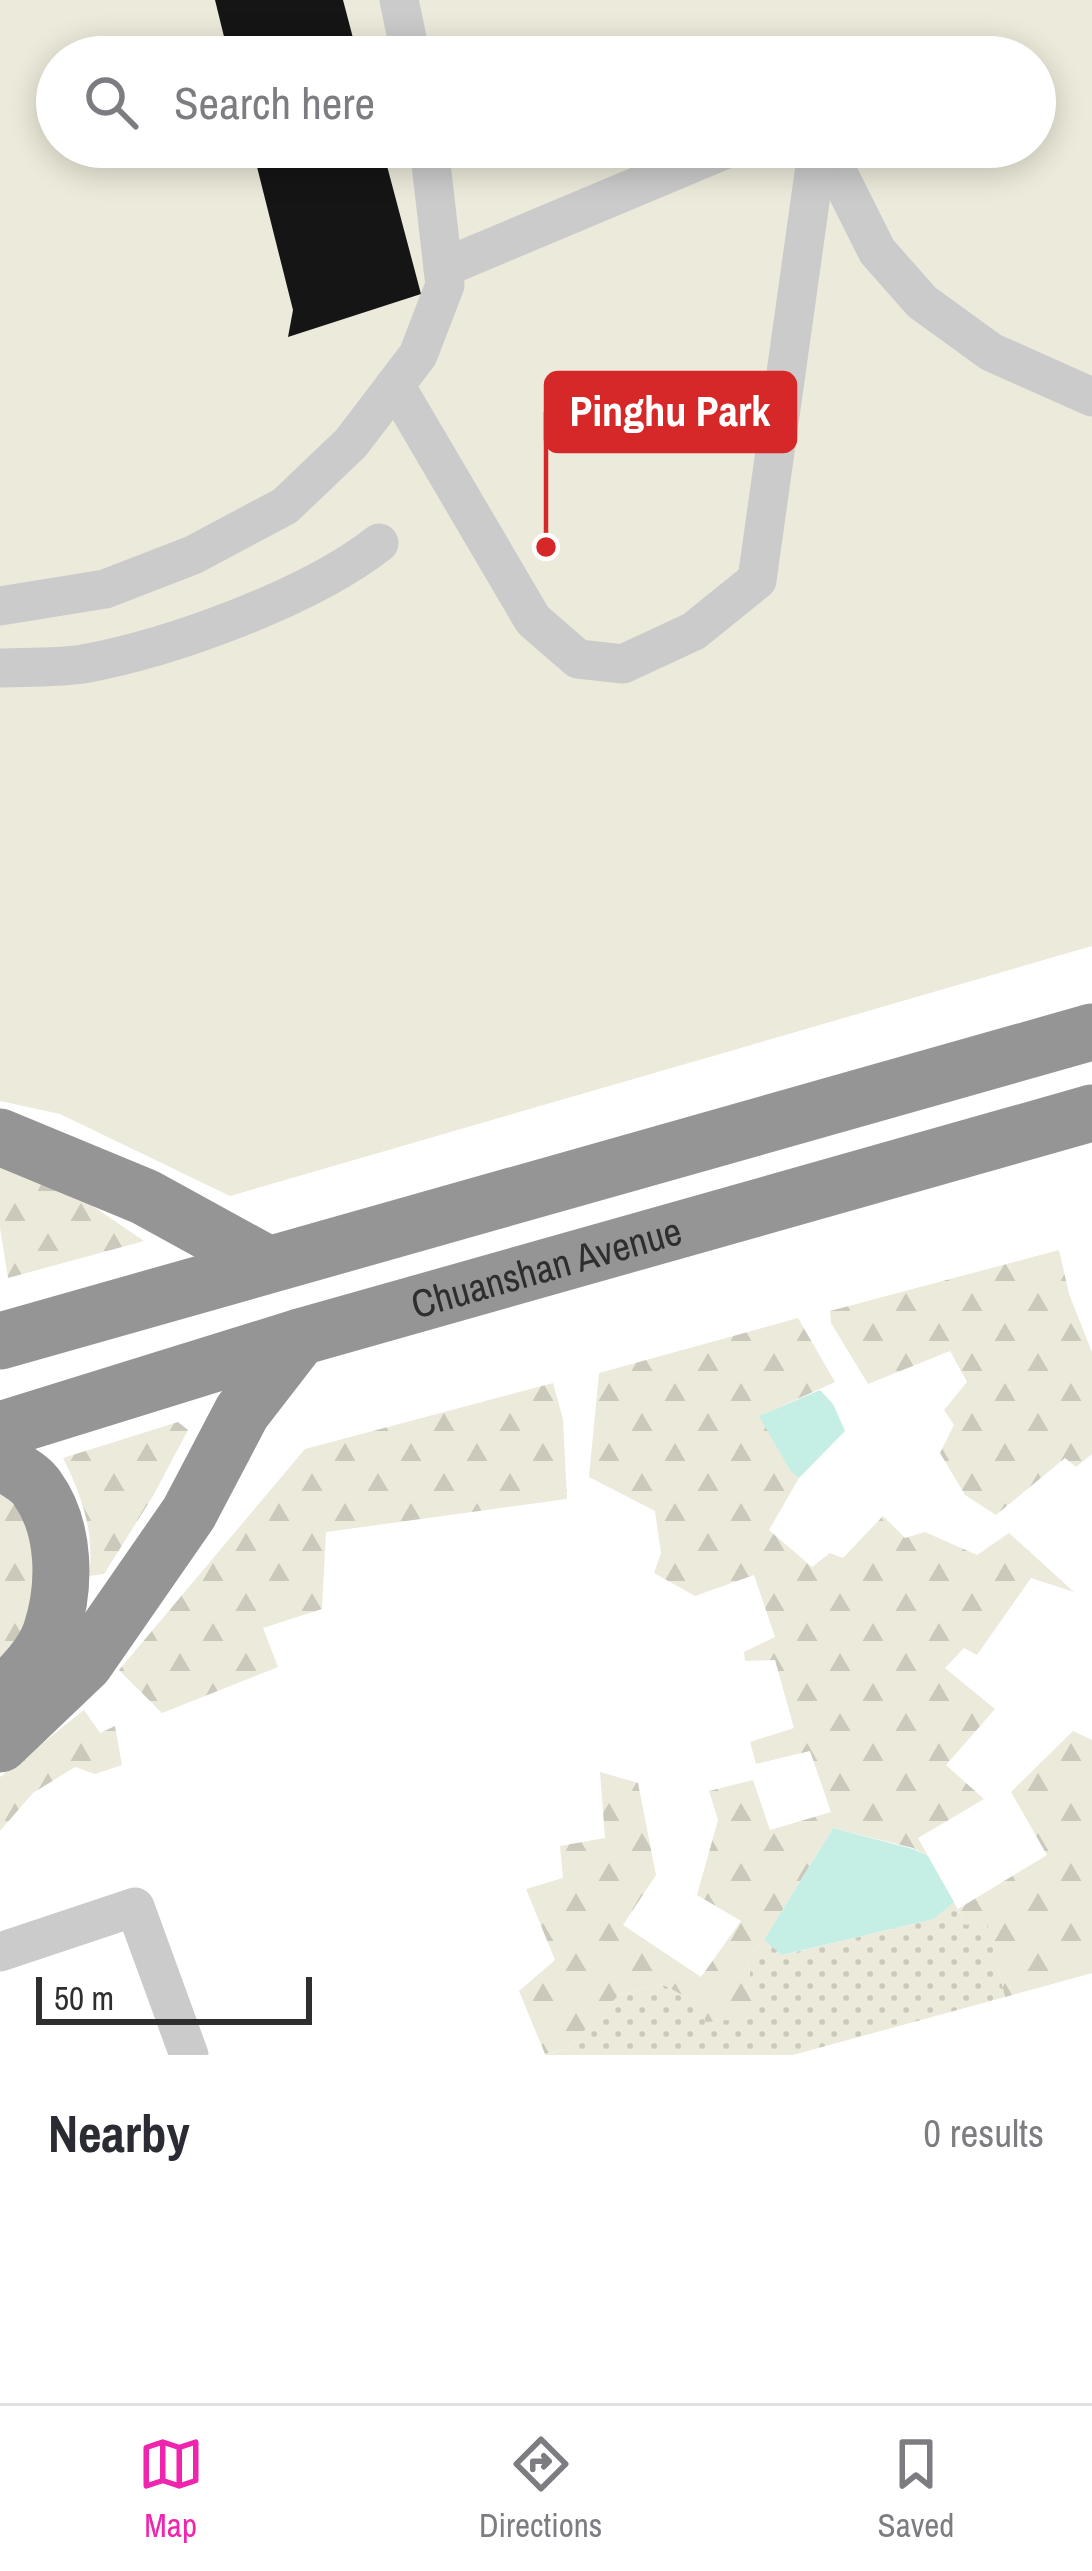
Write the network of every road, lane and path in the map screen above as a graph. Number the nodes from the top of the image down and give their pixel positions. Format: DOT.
graph roads {
  1 [pos="399,0"];
  2 [pos="407,36"];
  3 [pos="431,168"];
  4 [pos="681,168"];
  5 [pos="812,168"];
  6 [pos="833,168"];
  7 [pos="443,268"];
  8 [pos="395,385"];
  9 [pos="1092,398"];
  10 [pos="379,543"];
  11 [pos="0,606"];
  12 [pos="0,668"];
  13 [pos="1092,1032"];
  14 [pos="1092,1113"];
  15 [pos="0,1137"];
  16 [pos="267,1264"];
  17 [pos="300,1337"];
  18 [pos="0,1341"];
  19 [pos="0,1430"];
  20 [pos="0,1460"];
  21 [pos="0,1698"];
  22 [pos="0,1744"];
  23 [pos="0,1952"];
  24 [pos="189,2055"];
  1 -- 2 [label="street"];
  3 -- 7 [label="street"];
  4 -- 7 [label="street"];
  5 -- 8 [label="street"];
  6 -- 9 [label="street"];
  7 -- 8 [label="street"];
  8 -- 11 [label="street"];
  10 -- 12 [label="street"];
  13 -- 16 [label="highway, Chuanshan Avenue"];
  14 -- 17 [label="highway, Chuanshan Avenue"];
  15 -- 16 [label="highway"];
  16 -- 18 [label="highway, Chuanshan Avenue"];
  17 -- 19 [label="highway, Chuanshan Avenue"];
  17 -- 22 [label="highway"];
  20 -- 21 [label="highway"];
  23 -- 24 [label="street"];
}
